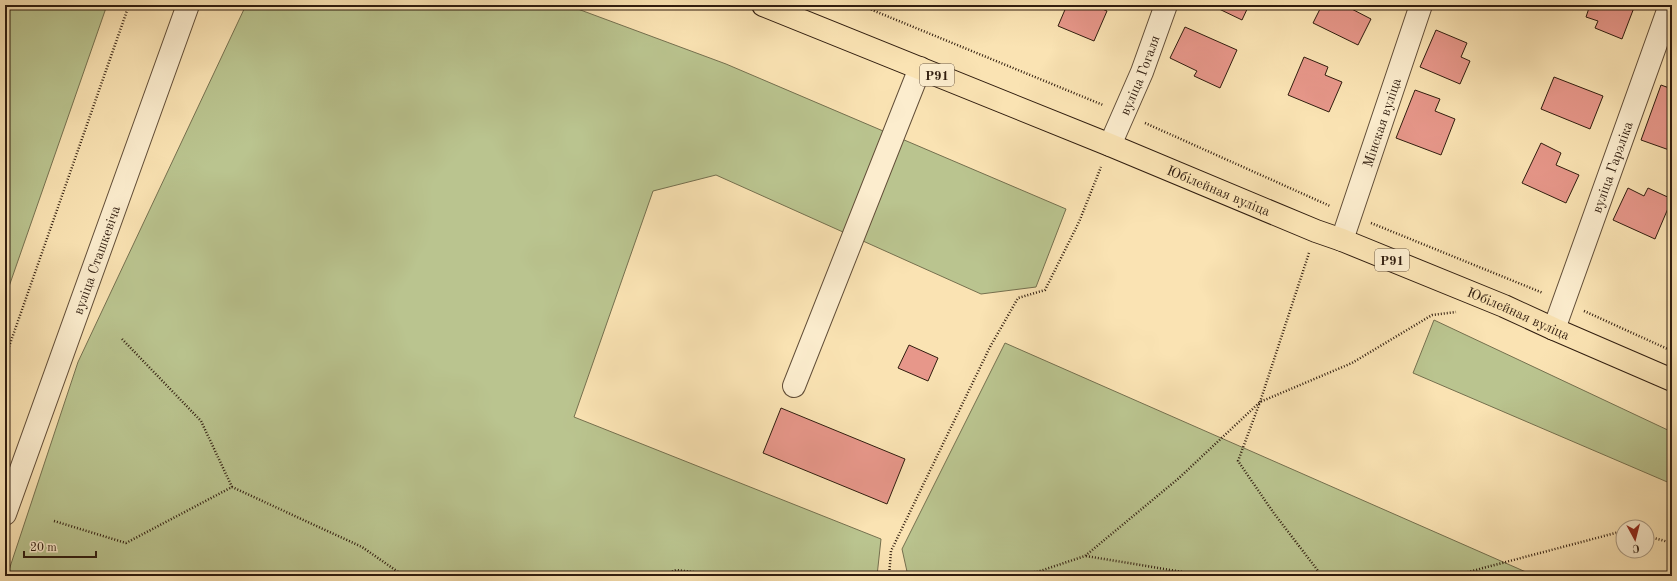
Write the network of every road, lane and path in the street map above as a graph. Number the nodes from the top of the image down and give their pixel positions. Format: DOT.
graph roads {
  1 [pos="129,5"];
  2 [pos="188,5"];
  3 [pos="763,5"];
  4 [pos="860,5"];
  5 [pos="1166,5"];
  6 [pos="1421,5"];
  7 [pos="1670,5"];
  8 [pos="920,68"];
  9 [pos="1124,114"];
  10 [pos="1110,145"];
  11 [pos="1350,215"];
  12 [pos="1316,232"];
  13 [pos="1342,240"];
  14 [pos="1563,302"];
  15 [pos="1461,312"];
  16 [pos="1554,329"];
  17 [pos="122,339"];
  18 [pos="1672,351"];
  19 [pos="5,358"];
  20 [pos="1672,380"];
  21 [pos="794,386"];
  22 [pos="1260,402"];
  23 [pos="232,487"];
  24 [pos="5,514"];
  25 [pos="54,521"];
  26 [pos="1615,533"];
  27 [pos="1655,538"];
  28 [pos="1672,543"];
  29 [pos="1085,556"];
  30 [pos="404,576"];
  31 [pos="661,576"];
  32 [pos="728,576"];
  33 [pos="889,576"];
  34 [pos="962,576"];
  35 [pos="972,576"];
  36 [pos="1208,576"];
  37 [pos="1322,576"];
  38 [pos="1452,576"];
  1 -- 19 [label="path"];
  2 -- 24 [label="street, вуліца Сташкевіча"];
  3 -- 8 [label="main road, Юбілейная вуліца / Р91"];
  4 -- 9 [label="path"];
  5 -- 9 [label="street, вуліца Гогаля"];
  6 -- 11 [label="street, Мінская вуліца"];
  7 -- 14 [label="street, вуліца Гарэліка"];
  8 -- 10 [label="main road, Юбілейная вуліца / Р91"];
  8 -- 21 [label="street"];
  9 -- 10 [label="street, вуліца Гогаля"];
  9 -- 11 [label="path"];
  10 -- 12 [label="main road, Юбілейная вуліца / Р91"];
  10 -- 33 [label="path"];
  11 -- 13 [label="street, Мінская вуліца"];
  11 -- 14 [label="path"];
  12 -- 13 [label="main road, Юбілейная вуліца / Р91"];
  12 -- 22 [label="path"];
  13 -- 16 [label="main road, Юбілейная вуліца / Р91"];
  14 -- 16 [label="street, вуліца Гарэліка"];
  14 -- 18 [label="path"];
  15 -- 22 [label="path"];
  16 -- 20 [label="main road, Юбілейная вуліца / Р91"];
  17 -- 23 [label="path"];
  22 -- 29 [label="path"];
  22 -- 37 [label="path"];
  23 -- 25 [label="path"];
  23 -- 30 [label="path"];
  26 -- 38 [label="path"];
  27 -- 28 [label="path"];
  29 -- 35 [label="path"];
  29 -- 36 [label="path"];
  31 -- 32 [label="path"];
  34 -- 35 [label="path"];
}
